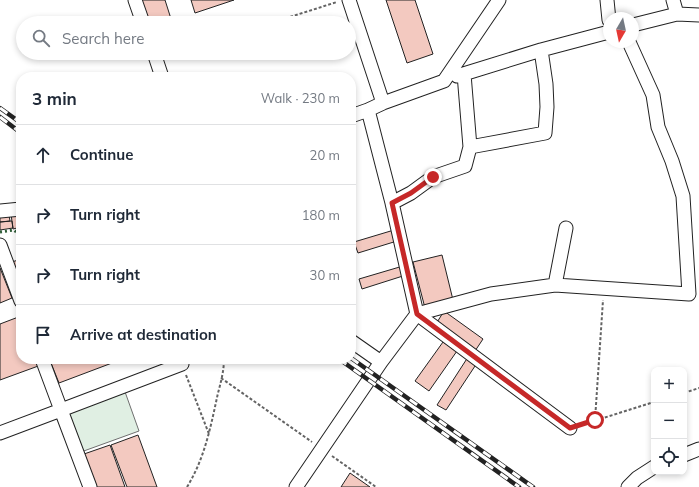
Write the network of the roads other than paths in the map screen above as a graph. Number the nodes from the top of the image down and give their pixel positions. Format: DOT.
graph roads {
  1 [pos="135,0"];
  2 [pos="349,0"];
  3 [pos="499,0"];
  4 [pos="607,0"];
  5 [pos="673,0"];
  6 [pos="608,12"];
  7 [pos="677,14"];
  8 [pos="699,15"];
  9 [pos="141,16"];
  10 [pos="354,16"];
  11 [pos="356,21"];
  12 [pos="639,24"];
  13 [pos="603,34"];
  14 [pos="632,48"];
  15 [pos="541,50"];
  16 [pos="156,60"];
  17 [pos="160,72"];
  18 [pos="464,74"];
  19 [pos="444,80"];
  20 [pos="383,103"];
  21 [pos="368,110"];
  22 [pos="356,114"];
  23 [pos="470,147"];
  24 [pos="392,203"];
  25 [pos="16,209"];
  26 [pos="0,211"];
  27 [pos="566,228"];
  28 [pos="0,244"];
  29 [pos="555,285"];
  30 [pos="16,287"];
  31 [pos="417,314"];
  32 [pos="356,344"];
  33 [pos="381,362"];
  34 [pos="44,364"];
  35 [pos="182,364"];
  36 [pos="61,410"];
  37 [pos="570,428"];
  38 [pos="0,434"];
  39 [pos="699,449"];
  40 [pos="687,454"];
  41 [pos="651,469"];
  42 [pos="90,487"];
  43 [pos="296,487"];
  44 [pos="628,487"];
  1 -- 9 [label="street"];
  2 -- 10 [label="street"];
  3 -- 19 [label="street"];
  4 -- 6 [label="street"];
  5 -- 7 [label="street"];
  7 -- 8 [label="street"];
  7 -- 12 [label="street"];
  11 -- 20 [label="street"];
  13 -- 15 [label="street"];
  14 -- 29 [label="street"];
  15 -- 18 [label="street"];
  15 -- 23 [label="street"];
  16 -- 17 [label="street"];
  18 -- 19 [label="street"];
  18 -- 23 [label="street"];
  19 -- 20 [label="street"];
  20 -- 21 [label="street"];
  21 -- 22 [label="street"];
  21 -- 24 [label="street"];
  23 -- 24 [label="street"];
  24 -- 31 [label="street"];
  25 -- 26 [label="street"];
  27 -- 29 [label="street"];
  28 -- 30 [label="street"];
  29 -- 31 [label="street"];
  31 -- 33 [label="street"];
  31 -- 37 [label="street"];
  32 -- 33 [label="street"];
  33 -- 43 [label="street"];
  34 -- 36 [label="street"];
  35 -- 36 [label="street"];
  36 -- 38 [label="street"];
  36 -- 42 [label="street"];
  39 -- 40 [label="street"];
  41 -- 44 [label="street"];
}
